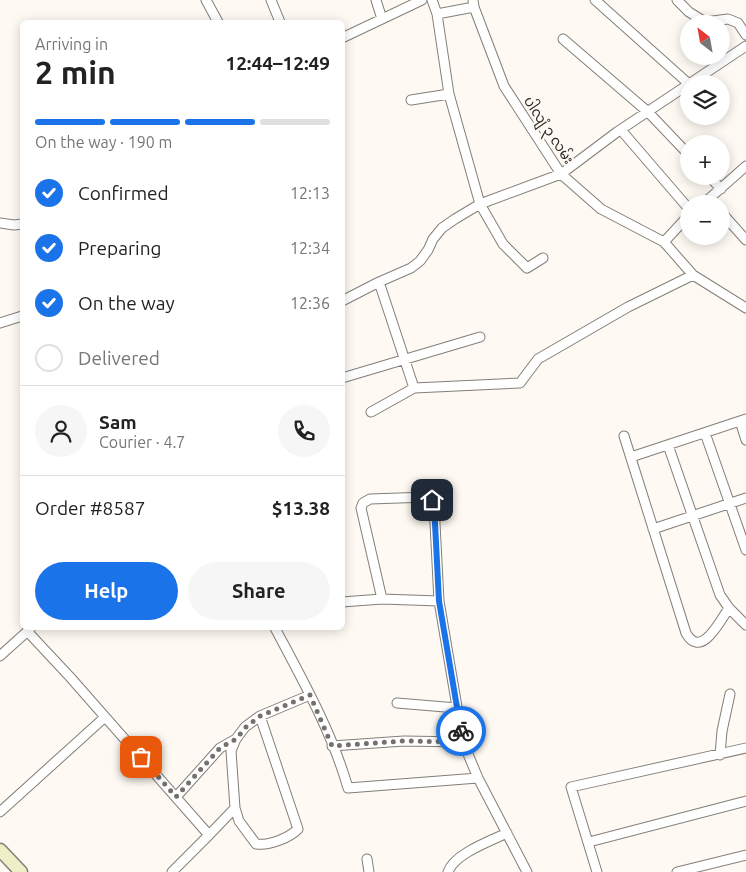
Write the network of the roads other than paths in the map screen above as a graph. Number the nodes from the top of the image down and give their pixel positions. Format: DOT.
graph roads {
  1 [pos="206,0"];
  2 [pos="271,0"];
  3 [pos="376,0"];
  4 [pos="422,0"];
  5 [pos="432,0"];
  6 [pos="595,0"];
  7 [pos="677,0"];
  8 [pos="474,4"];
  9 [pos="437,14"];
  10 [pos="382,19"];
  11 [pos="217,20"];
  12 [pos="279,20"];
  13 [pos="746,35"];
  14 [pos="345,37"];
  15 [pos="563,39"];
  16 [pos="746,46"];
  17 [pos="702,75"];
  18 [pos="680,76"];
  19 [pos="680,90"];
  20 [pos="449,94"];
  21 [pos="411,100"];
  22 [pos="648,112"];
  23 [pos="621,130"];
  24 [pos="680,146"];
  25 [pos="746,166"];
  26 [pos="562,174"];
  27 [pos="717,185"];
  28 [pos="721,189"];
  29 [pos="715,195"];
  30 [pos="680,199"];
  31 [pos="480,204"];
  32 [pos="730,222"];
  33 [pos="0,224"];
  34 [pos="20,224"];
  35 [pos="680,225"];
  36 [pos="746,240"];
  37 [pos="664,242"];
  38 [pos="543,258"];
  39 [pos="693,275"];
  40 [pos="379,282"];
  41 [pos="345,299"];
  42 [pos="746,308"];
  43 [pos="20,317"];
  44 [pos="0,323"];
  45 [pos="480,337"];
  46 [pos="403,359"];
  47 [pos="345,377"];
  48 [pos="414,388"];
  49 [pos="371,412"];
  50 [pos="743,420"];
  51 [pos="705,433"];
  52 [pos="624,436"];
  53 [pos="746,440"];
  54 [pos="668,445"];
  55 [pos="631,457"];
  56 [pos="746,498"];
  57 [pos="729,504"];
  58 [pos="692,515"];
  59 [pos="653,528"];
  60 [pos="746,550"];
  61 [pos="382,599"];
  62 [pos="439,601"];
  63 [pos="345,602"];
  64 [pos="729,608"];
  65 [pos="746,625"];
  66 [pos="28,630"];
  67 [pos="30,630"];
  68 [pos="275,630"];
  69 [pos="0,656"];
  70 [pos="730,694"];
  71 [pos="310,695"];
  72 [pos="397,703"];
  73 [pos="457,708"];
  74 [pos="260,716"];
  75 [pos="105,717"];
  76 [pos="236,739"];
  77 [pos="463,742"];
  78 [pos="332,746"];
  79 [pos="746,748"];
  80 [pos="720,755"];
  81 [pos="478,778"];
  82 [pos="176,797"];
  83 [pos="746,801"];
  84 [pos="235,808"];
  85 [pos="0,812"];
  86 [pos="507,833"];
  87 [pos="209,835"];
  88 [pos="589,842"];
  89 [pos="0,850"];
  90 [pos="746,855"];
  91 [pos="367,859"];
  92 [pos="21,872"];
  93 [pos="172,872"];
  94 [pos="369,872"];
  95 [pos="448,872"];
  96 [pos="527,872"];
  97 [pos="597,872"];
  98 [pos="677,872"];
  1 -- 11 [label="street"];
  2 -- 12 [label="street"];
  3 -- 10 [label="street"];
  4 -- 10 [label="street"];
  5 -- 9 [label="street"];
  6 -- 18 [label="street"];
  7 -- 13 [label="street"];
  8 -- 9 [label="street"];
  8 -- 26 [label="street, ပါလျံ ၃ လမ်း"];
  9 -- 20 [label="street"];
  10 -- 14 [label="street"];
  15 -- 22 [label="street"];
  16 -- 17 [label="street"];
  19 -- 22 [label="street"];
  20 -- 21 [label="street"];
  20 -- 31 [label="street"];
  22 -- 23 [label="street"];
  22 -- 24 [label="street"];
  23 -- 26 [label="street"];
  23 -- 30 [label="street"];
  25 -- 28 [label="street"];
  26 -- 31 [label="street"];
  26 -- 37 [label="street, ပါလျံ ၃ လမ်း"];
  27 -- 28 [label="street"];
  28 -- 29 [label="street"];
  31 -- 38 [label="street"];
  31 -- 40 [label="street"];
  32 -- 36 [label="street"];
  33 -- 34 [label="street"];
  35 -- 37 [label="street"];
  37 -- 39 [label="street, ပါလျံ ၃ လမ်း"];
  39 -- 42 [label="street, ပါလျံ ၃ လမ်း"];
  39 -- 48 [label="street"];
  40 -- 41 [label="street"];
  40 -- 46 [label="street"];
  43 -- 44 [label="street"];
  45 -- 46 [label="street"];
  46 -- 47 [label="street"];
  46 -- 48 [label="street"];
  48 -- 49 [label="street"];
  50 -- 51 [label="street"];
  50 -- 53 [label="street"];
  51 -- 54 [label="street"];
  51 -- 57 [label="street"];
  52 -- 55 [label="street"];
  54 -- 55 [label="street"];
  54 -- 58 [label="street"];
  55 -- 59 [label="street"];
  56 -- 57 [label="street"];
  57 -- 58 [label="street"];
  57 -- 60 [label="street"];
  58 -- 59 [label="street"];
  58 -- 64 [label="street"];
  59 -- 64 [label="street"];
  61 -- 62 [label="street"];
  61 -- 62 [label="street"];
  61 -- 63 [label="street"];
  62 -- 73 [label="street"];
  64 -- 65 [label="street"];
  66 -- 69 [label="street"];
  67 -- 75 [label="street"];
  68 -- 71 [label="street"];
  70 -- 80 [label="street"];
  71 -- 74 [label="street"];
  71 -- 78 [label="street"];
  72 -- 73 [label="street"];
  73 -- 77 [label="street"];
  74 -- 76 [label="street"];
  74 -- 84 [label="street"];
  75 -- 82 [label="street"];
  75 -- 85 [label="street"];
  76 -- 82 [label="street"];
  76 -- 84 [label="street"];
  77 -- 78 [label="street"];
  77 -- 81 [label="street"];
  78 -- 81 [label="street"];
  79 -- 80 [label="street"];
  80 -- 88 [label="street"];
  81 -- 86 [label="street"];
  82 -- 87 [label="street"];
  83 -- 88 [label="street"];
  84 -- 87 [label="street"];
  86 -- 95 [label="street"];
  86 -- 96 [label="street"];
  87 -- 93 [label="street"];
  88 -- 97 [label="street"];
  89 -- 92 [label="main road"];
  90 -- 98 [label="street"];
  91 -- 94 [label="street"];
}
